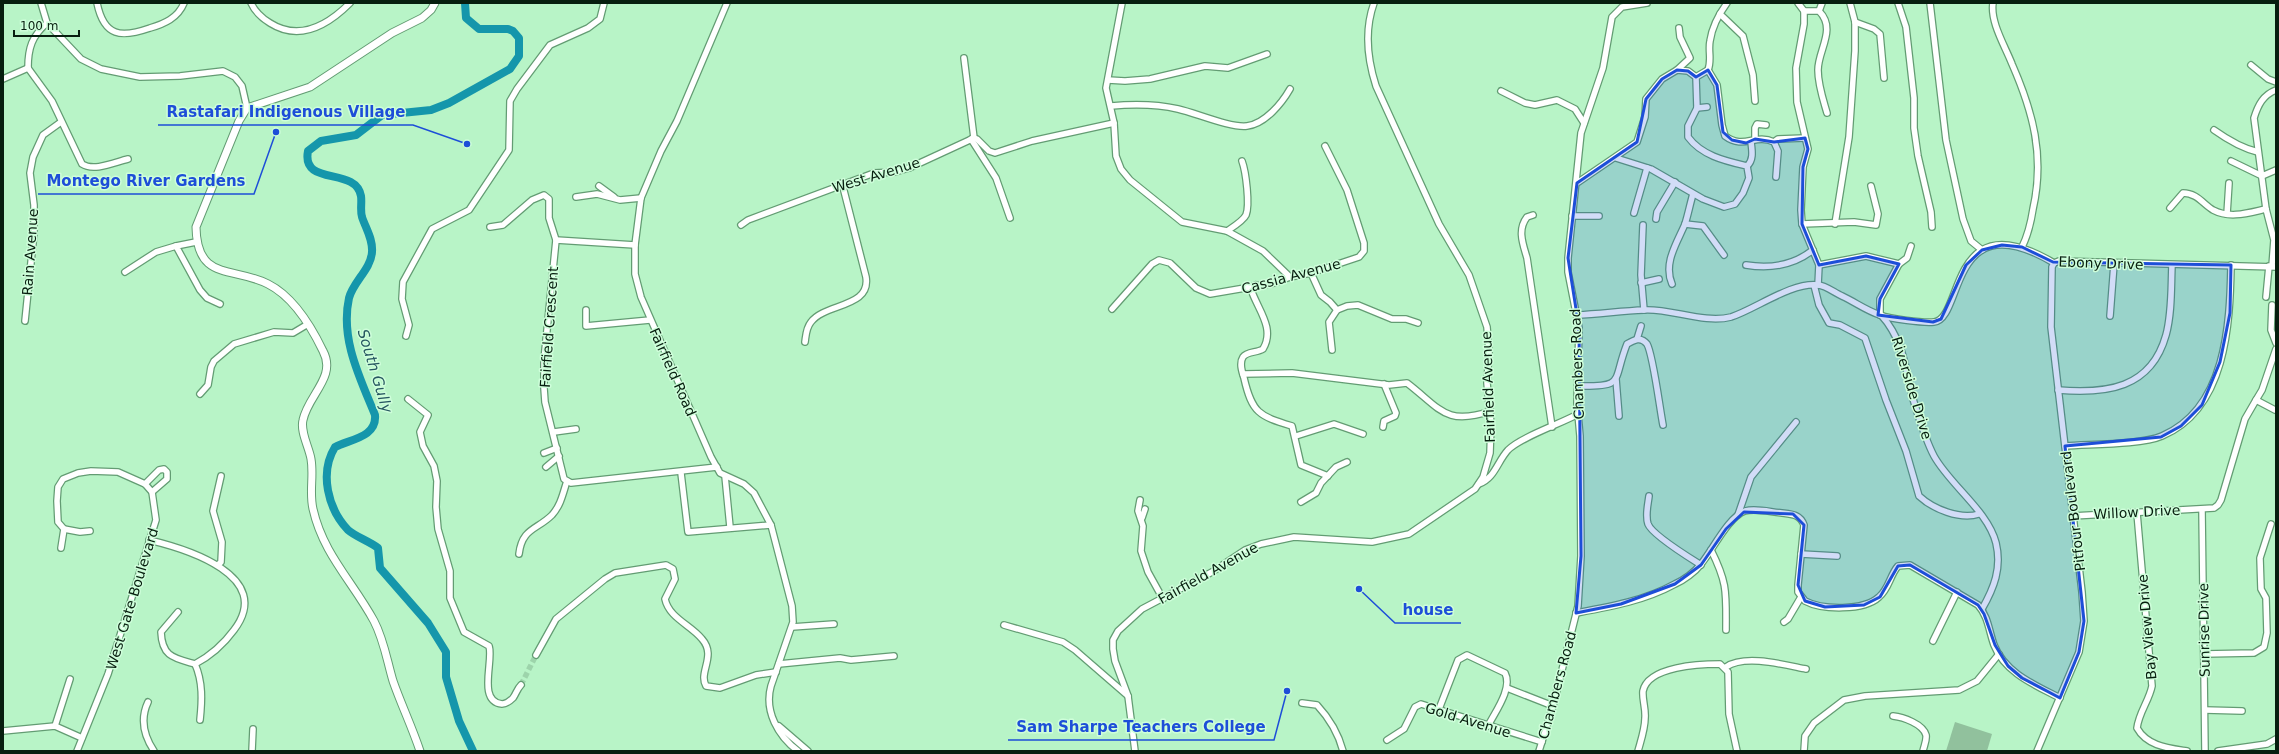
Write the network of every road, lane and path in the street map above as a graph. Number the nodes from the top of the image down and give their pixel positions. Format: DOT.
graph roads {
  1 [pos="41,3"];
  2 [pos="97,3"];
  3 [pos="184,3"];
  4 [pos="251,3"];
  5 [pos="350,3"];
  6 [pos="435,3"];
  7 [pos="604,3"];
  8 [pos="727,3"];
  9 [pos="1122,3"];
  10 [pos="1374,3"];
  11 [pos="1647,3"];
  12 [pos="1727,3"];
  13 [pos="1798,3"];
  14 [pos="1822,3"];
  15 [pos="1850,3"];
  16 [pos="1898,3"];
  17 [pos="1930,3"];
  18 [pos="1992,3"];
  19 [pos="1804,11"];
  20 [pos="1820,11"];
  21 [pos="1720,14"];
  22 [pos="1855,22"];
  23 [pos="48,24"];
  24 [pos="1679,28"];
  25 [pos="1267,54"];
  26 [pos="964,58"];
  27 [pos="2251,65"];
  28 [pos="28,68"];
  29 [pos="1677,70"];
  30 [pos="1708,70"];
  31 [pos="1696,77"];
  32 [pos="1884,78"];
  33 [pos="3,79"];
  34 [pos="1108,80"];
  35 [pos="2276,82"];
  36 [pos="1290,88"];
  37 [pos="2276,90"];
  38 [pos="1500,91"];
  39 [pos="1755,101"];
  40 [pos="1111,106"];
  41 [pos="1707,107"];
  42 [pos="247,108"];
  43 [pos="1697,108"];
  44 [pos="1827,113"];
  45 [pos="61,122"];
  46 [pos="1114,122"];
  47 [pos="1584,123"];
  48 [pos="1766,125"];
  49 [pos="2214,130"];
  50 [pos="972,138"];
  51 [pos="1805,138"];
  52 [pos="1753,141"];
  53 [pos="1774,142"];
  54 [pos="1325,146"];
  55 [pos="2258,152"];
  56 [pos="1616,158"];
  57 [pos="128,159"];
  58 [pos="1242,161"];
  59 [pos="2231,161"];
  60 [pos="1747,166"];
  61 [pos="1647,168"];
  62 [pos="2276,170"];
  63 [pos="2262,176"];
  64 [pos="1776,177"];
  65 [pos="1675,182"];
  66 [pos="842,183"];
  67 [pos="1577,183"];
  68 [pos="2229,183"];
  69 [pos="599,186"];
  70 [pos="1871,186"];
  71 [pos="1693,194"];
  72 [pos="576,197"];
  73 [pos="614,197"];
  74 [pos="641,198"];
  75 [pos="2170,208"];
  76 [pos="2266,209"];
  77 [pos="1634,213"];
  78 [pos="2227,214"];
  79 [pos="1534,215"];
  80 [pos="1572,216"];
  81 [pos="1599,216"];
  82 [pos="1010,218"];
  83 [pos="1656,219"];
  84 [pos="1685,224"];
  85 [pos="1802,224"];
  86 [pos="1835,224"];
  87 [pos="740,225"];
  88 [pos="1643,225"];
  89 [pos="490,227"];
  90 [pos="1932,227"];
  91 [pos="2273,227"];
  92 [pos="1227,231"];
  93 [pos="556,240"];
  94 [pos="196,242"];
  95 [pos="635,245"];
  96 [pos="176,246"];
  97 [pos="1911,246"];
  98 [pos="2022,247"];
  99 [pos="1813,250"];
  100 [pos="1982,250"];
  101 [pos="1724,255"];
  102 [pos="2054,263"];
  103 [pos="1899,264"];
  104 [pos="2114,264"];
  105 [pos="1746,265"];
  106 [pos="1819,265"];
  107 [pos="2172,265"];
  108 [pos="2230,265"];
  109 [pos="2272,266"];
  110 [pos="125,272"];
  111 [pos="1311,273"];
  112 [pos="1290,277"];
  113 [pos="1659,279"];
  114 [pos="1641,283"];
  115 [pos="1672,284"];
  116 [pos="1256,285"];
  117 [pos="1816,285"];
  118 [pos="2266,296"];
  119 [pos="220,304"];
  120 [pos="2272,305"];
  121 [pos="1112,309"];
  122 [pos="586,310"];
  123 [pos="1336,310"];
  124 [pos="1644,310"];
  125 [pos="1577,315"];
  126 [pos="1880,315"];
  127 [pos="2110,316"];
  128 [pos="650,320"];
  129 [pos="25,321"];
  130 [pos="1418,323"];
  131 [pos="308,324"];
  132 [pos="1642,326"];
  133 [pos="406,336"];
  134 [pos="1637,339"];
  135 [pos="805,342"];
  136 [pos="2276,343"];
  137 [pos="2276,349"];
  138 [pos="1332,350"];
  139 [pos="1243,374"];
  140 [pos="1616,379"];
  141 [pos="1384,384"];
  142 [pos="1578,386"];
  143 [pos="2058,390"];
  144 [pos="200,394"];
  145 [pos="408,399"];
  146 [pos="2256,400"];
  147 [pos="2275,410"];
  148 [pos="1491,411"];
  149 [pos="1578,414"];
  150 [pos="1619,416"];
  151 [pos="1796,422"];
  152 [pos="1663,425"];
  153 [pos="1383,427"];
  154 [pos="1552,427"];
  155 [pos="576,429"];
  156 [pos="554,432"];
  157 [pos="1363,434"];
  158 [pos="1296,436"];
  159 [pos="2065,446"];
  160 [pos="557,448"];
  161 [pos="544,453"];
  162 [pos="558,456"];
  163 [pos="1347,462"];
  164 [pos="546,467"];
  165 [pos="717,467"];
  166 [pos="681,473"];
  167 [pos="221,476"];
  168 [pos="725,476"];
  169 [pos="1328,476"];
  170 [pos="567,481"];
  171 [pos="145,484"];
  172 [pos="1479,484"];
  173 [pos="152,492"];
  174 [pos="1649,496"];
  175 [pos="1140,500"];
  176 [pos="1301,502"];
  177 [pos="1145,509"];
  178 [pos="2202,510"];
  179 [pos="2137,513"];
  180 [pos="1979,514"];
  181 [pos="1738,515"];
  182 [pos="2073,516"];
  183 [pos="1142,518"];
  184 [pos="2271,524"];
  185 [pos="771,525"];
  186 [pos="730,527"];
  187 [pos="64,529"];
  188 [pos="90,531"];
  189 [pos="149,540"];
  190 [pos="61,548"];
  191 [pos="1711,550"];
  192 [pos="519,554"];
  193 [pos="1801,554"];
  194 [pos="1837,556"];
  195 [pos="218,565"];
  196 [pos="1701,565"];
  197 [pos="1957,592"];
  198 [pos="1801,597"];
  199 [pos="1163,599"];
  200 [pos="1982,609"];
  201 [pos="178,612"];
  202 [pos="1576,613"];
  203 [pos="1784,622"];
  204 [pos="834,624"];
  205 [pos="1004,625"];
  206 [pos="792,627"];
  207 [pos="1726,630"];
  208 [pos="1933,641"];
  209 [pos="1999,654"];
  210 [pos="2204,654"];
  211 [pos="536,655"];
  212 [pos="894,656"];
  213 [pos="195,664"];
  214 [pos="779,664"];
  215 [pos="1726,667"];
  216 [pos="1806,669"];
  217 [pos="776,672"];
  218 [pos="70,678"];
  219 [pos="521,685"];
  220 [pos="1507,688"];
  221 [pos="1128,696"];
  222 [pos="2060,698"];
  223 [pos="148,702"];
  224 [pos="1302,703"];
  225 [pos="1553,706"];
  226 [pos="1439,709"];
  227 [pos="2205,710"];
  228 [pos="2242,711"];
  229 [pos="1893,716"];
  230 [pos="200,720"];
  231 [pos="777,724"];
  232 [pos="55,726"];
  233 [pos="1488,726"];
  234 [pos="253,729"];
  235 [pos="3,731"];
  236 [pos="82,738"];
  237 [pos="2276,739"];
  238 [pos="1387,740"];
  239 [pos="1542,742"];
  240 [pos="77,751"];
  241 [pos="154,751"];
  242 [pos="252,751"];
  243 [pos="420,751"];
  244 [pos="798,751"];
  245 [pos="808,751"];
  246 [pos="1135,751"];
  247 [pos="1343,751"];
  248 [pos="1539,751"];
  249 [pos="1638,751"];
  250 [pos="1737,751"];
  251 [pos="1804,751"];
  252 [pos="1923,751"];
  253 [pos="2037,751"];
  254 [pos="2187,751"];
  255 [pos="2205,751"];
  256 [pos="2218,751"];
  1 -- 23 [label="street"];
  2 -- 3 [label="street"];
  4 -- 5 [label="street"];
  6 -- 42 [label="main road"];
  7 -- 133 [label="street"];
  8 -- 74 [label="street, Fairfield Road"];
  9 -- 34 [label="street"];
  10 -- 148 [label="street, Fairfield Avenue"];
  11 -- 47 [label="street, Chambers Road"];
  12 -- 21 [label="street"];
  13 -- 19 [label="street"];
  14 -- 20 [label="street"];
  15 -- 22 [label="street"];
  16 -- 90 [label="street"];
  17 -- 100 [label="street"];
  18 -- 98 [label="street"];
  19 -- 20 [label="street"];
  19 -- 51 [label="street"];
  20 -- 44 [label="street"];
  21 -- 30 [label="street"];
  21 -- 39 [label="street"];
  22 -- 32 [label="street"];
  22 -- 86 [label="street"];
  23 -- 28 [label="street"];
  23 -- 42 [label="street"];
  24 -- 29 [label="street"];
  25 -- 34 [label="street"];
  26 -- 50 [label="street"];
  27 -- 35 [label="street"];
  28 -- 33 [label="street"];
  28 -- 45 [label="street"];
  29 -- 31 [label="street"];
  29 -- 56 [label="street"];
  30 -- 31 [label="street"];
  30 -- 52 [label="street"];
  31 -- 43 [label="street"];
  34 -- 40 [label="street"];
  36 -- 40 [label="street"];
  37 -- 55 [label="street"];
  38 -- 47 [label="street"];
  40 -- 46 [label="street"];
  41 -- 43 [label="street"];
  42 -- 94 [label="main road"];
  43 -- 60 [label="street"];
  45 -- 57 [label="street"];
  45 -- 129 [label="street, Rain Avenue"];
  46 -- 50 [label="street"];
  46 -- 92 [label="street"];
  47 -- 67 [label="street, Chambers Road"];
  48 -- 52 [label="street"];
  49 -- 55 [label="street"];
  50 -- 66 [label="street, West Avenue"];
  50 -- 82 [label="street"];
  51 -- 53 [label="street"];
  51 -- 85 [label="street"];
  52 -- 53 [label="street"];
  52 -- 60 [label="street"];
  53 -- 64 [label="street"];
  54 -- 111 [label="street, Cassia Avenue"];
  55 -- 63 [label="street"];
  56 -- 61 [label="street"];
  56 -- 67 [label="street"];
  58 -- 92 [label="street"];
  59 -- 63 [label="street"];
  60 -- 71 [label="street"];
  61 -- 65 [label="street"];
  61 -- 77 [label="street"];
  62 -- 63 [label="street"];
  63 -- 76 [label="street"];
  65 -- 71 [label="street"];
  65 -- 83 [label="street"];
  66 -- 87 [label="street, West Avenue"];
  66 -- 135 [label="street"];
  67 -- 80 [label="street, Chambers Road"];
  68 -- 78 [label="street"];
  69 -- 73 [label="street"];
  70 -- 86 [label="street"];
  71 -- 84 [label="street"];
  72 -- 73 [label="street"];
  73 -- 74 [label="street"];
  74 -- 95 [label="street, Fairfield Road"];
  75 -- 78 [label="street"];
  76 -- 78 [label="street"];
  76 -- 91 [label="street"];
  79 -- 154 [label="street"];
  80 -- 81 [label="street"];
  80 -- 125 [label="street, Chambers Road"];
  84 -- 101 [label="street"];
  84 -- 115 [label="street"];
  85 -- 86 [label="street"];
  85 -- 99 [label="street"];
  88 -- 114 [label="street"];
  89 -- 93 [label="street"];
  91 -- 109 [label="street"];
  92 -- 112 [label="street"];
  93 -- 95 [label="street"];
  93 -- 156 [label="street, Fairfield Crescent"];
  94 -- 96 [label="street"];
  94 -- 131 [label="main road"];
  95 -- 128 [label="street, Fairfield Road"];
  96 -- 110 [label="street"];
  96 -- 119 [label="street"];
  97 -- 103 [label="street"];
  98 -- 100 [label="street, Ebony Drive"];
  98 -- 102 [label="street, Ebony Drive"];
  99 -- 105 [label="street"];
  99 -- 106 [label="street"];
  100 -- 126 [label="street, Ebony Drive"];
  102 -- 104 [label="street, Ebony Drive"];
  102 -- 143 [label="street, Pitfour Boulevard"];
  103 -- 106 [label="street"];
  103 -- 126 [label="street"];
  104 -- 107 [label="street, Ebony Drive"];
  104 -- 127 [label="street"];
  106 -- 117 [label="street"];
  107 -- 108 [label="street, Ebony Drive"];
  107 -- 143 [label="street"];
  108 -- 109 [label="street, Ebony Drive"];
  108 -- 159 [label="street"];
  109 -- 118 [label="street"];
  111 -- 112 [label="street, Cassia Avenue"];
  111 -- 123 [label="street"];
  112 -- 116 [label="street, Cassia Avenue"];
  113 -- 114 [label="street"];
  114 -- 124 [label="street"];
  116 -- 121 [label="street, Cassia Avenue"];
  116 -- 139 [label="street"];
  117 -- 124 [label="street"];
  117 -- 126 [label="street"];
  117 -- 180 [label="street"];
  120 -- 136 [label="street"];
  122 -- 128 [label="street"];
  123 -- 130 [label="street"];
  123 -- 138 [label="street"];
  124 -- 125 [label="street"];
  125 -- 142 [label="street, Chambers Road"];
  126 -- 180 [label="street, Riverside Drive"];
  128 -- 165 [label="street, Fairfield Road"];
  131 -- 144 [label="street"];
  131 -- 243 [label="main road"];
  132 -- 134 [label="street"];
  134 -- 140 [label="street"];
  134 -- 152 [label="street"];
  137 -- 146 [label="street"];
  139 -- 141 [label="street"];
  139 -- 158 [label="street"];
  140 -- 142 [label="street"];
  140 -- 150 [label="street"];
  141 -- 148 [label="street"];
  141 -- 153 [label="street"];
  142 -- 149 [label="street, Chambers Road"];
  143 -- 159 [label="street, Pitfour Boulevard"];
  145 -- 219 [label="street"];
  146 -- 147 [label="street"];
  146 -- 178 [label="street"];
  148 -- 172 [label="street, Fairfield Avenue"];
  149 -- 154 [label="street"];
  149 -- 202 [label="street, Chambers Road"];
  151 -- 181 [label="street"];
  154 -- 172 [label="street"];
  155 -- 156 [label="street"];
  156 -- 160 [label="street, Fairfield Crescent"];
  157 -- 158 [label="street"];
  158 -- 169 [label="street"];
  159 -- 182 [label="street, Pitfour Boulevard"];
  160 -- 161 [label="street"];
  160 -- 162 [label="street, Fairfield Crescent"];
  162 -- 164 [label="street"];
  162 -- 170 [label="street, Fairfield Crescent"];
  163 -- 169 [label="street"];
  165 -- 166 [label="street"];
  165 -- 168 [label="street, Fairfield Road"];
  166 -- 170 [label="street"];
  166 -- 186 [label="street"];
  167 -- 195 [label="street"];
  168 -- 185 [label="street, Fairfield Road"];
  168 -- 186 [label="street"];
  169 -- 176 [label="street"];
  170 -- 192 [label="street"];
  171 -- 173 [label="street"];
  171 -- 173 [label="street"];
  171 -- 187 [label="street"];
  172 -- 199 [label="street, Fairfield Avenue"];
  173 -- 189 [label="street, West Gate Boulevard"];
  174 -- 196 [label="street"];
  175 -- 183 [label="street"];
  177 -- 183 [label="street"];
  178 -- 179 [label="street, Willow Drive"];
  178 -- 210 [label="street, Sunrise Drive"];
  179 -- 182 [label="street, Willow Drive"];
  179 -- 254 [label="street, Bay View Drive"];
  180 -- 200 [label="street, Riverside Drive"];
  181 -- 191 [label="street"];
  181 -- 193 [label="street"];
  182 -- 222 [label="street, Pitfour Boulevard"];
  183 -- 199 [label="street"];
  184 -- 210 [label="street"];
  185 -- 186 [label="street"];
  185 -- 206 [label="street, Fairfield Road"];
  187 -- 188 [label="street"];
  187 -- 190 [label="street"];
  189 -- 195 [label="street"];
  189 -- 236 [label="street, West Gate Boulevard"];
  191 -- 196 [label="street"];
  191 -- 207 [label="street"];
  193 -- 194 [label="street"];
  193 -- 198 [label="street"];
  195 -- 213 [label="street"];
  196 -- 202 [label="street"];
  197 -- 198 [label="street"];
  197 -- 200 [label="street"];
  197 -- 208 [label="street"];
  198 -- 203 [label="street"];
  199 -- 221 [label="street, Fairfield Avenue"];
  200 -- 209 [label="street"];
  201 -- 213 [label="street"];
  202 -- 225 [label="street, Chambers Road"];
  204 -- 206 [label="street"];
  205 -- 221 [label="street"];
  206 -- 214 [label="street, Fairfield Road"];
  209 -- 222 [label="street"];
  209 -- 251 [label="street"];
  210 -- 227 [label="street, Sunrise Drive"];
  211 -- 217 [label="street"];
  212 -- 214 [label="street"];
  213 -- 230 [label="street"];
  214 -- 217 [label="street, Fairfield Road"];
  215 -- 216 [label="street"];
  215 -- 249 [label="street"];
  215 -- 250 [label="street"];
  217 -- 231 [label="street, Fairfield Road"];
  218 -- 232 [label="street"];
  220 -- 225 [label="street"];
  220 -- 226 [label="street"];
  220 -- 233 [label="street"];
  221 -- 246 [label="street, Fairfield Avenue"];
  222 -- 253 [label="street, Pitfour Boulevard"];
  223 -- 241 [label="street"];
  224 -- 247 [label="street"];
  225 -- 239 [label="street, Chambers Road"];
  226 -- 233 [label="street, Gold Avenue"];
  226 -- 238 [label="street, Gold Avenue"];
  227 -- 228 [label="street"];
  227 -- 255 [label="street, Sunrise Drive"];
  229 -- 252 [label="street"];
  231 -- 244 [label="street, Fairfield Road"];
  231 -- 245 [label="street, Fairfield Road"];
  232 -- 235 [label="street"];
  232 -- 236 [label="street"];
  233 -- 239 [label="street, Gold Avenue"];
  234 -- 242 [label="street"];
  236 -- 240 [label="street, West Gate Boulevard"];
  237 -- 256 [label="street"];
  239 -- 248 [label="street, Chambers Road"];
}
